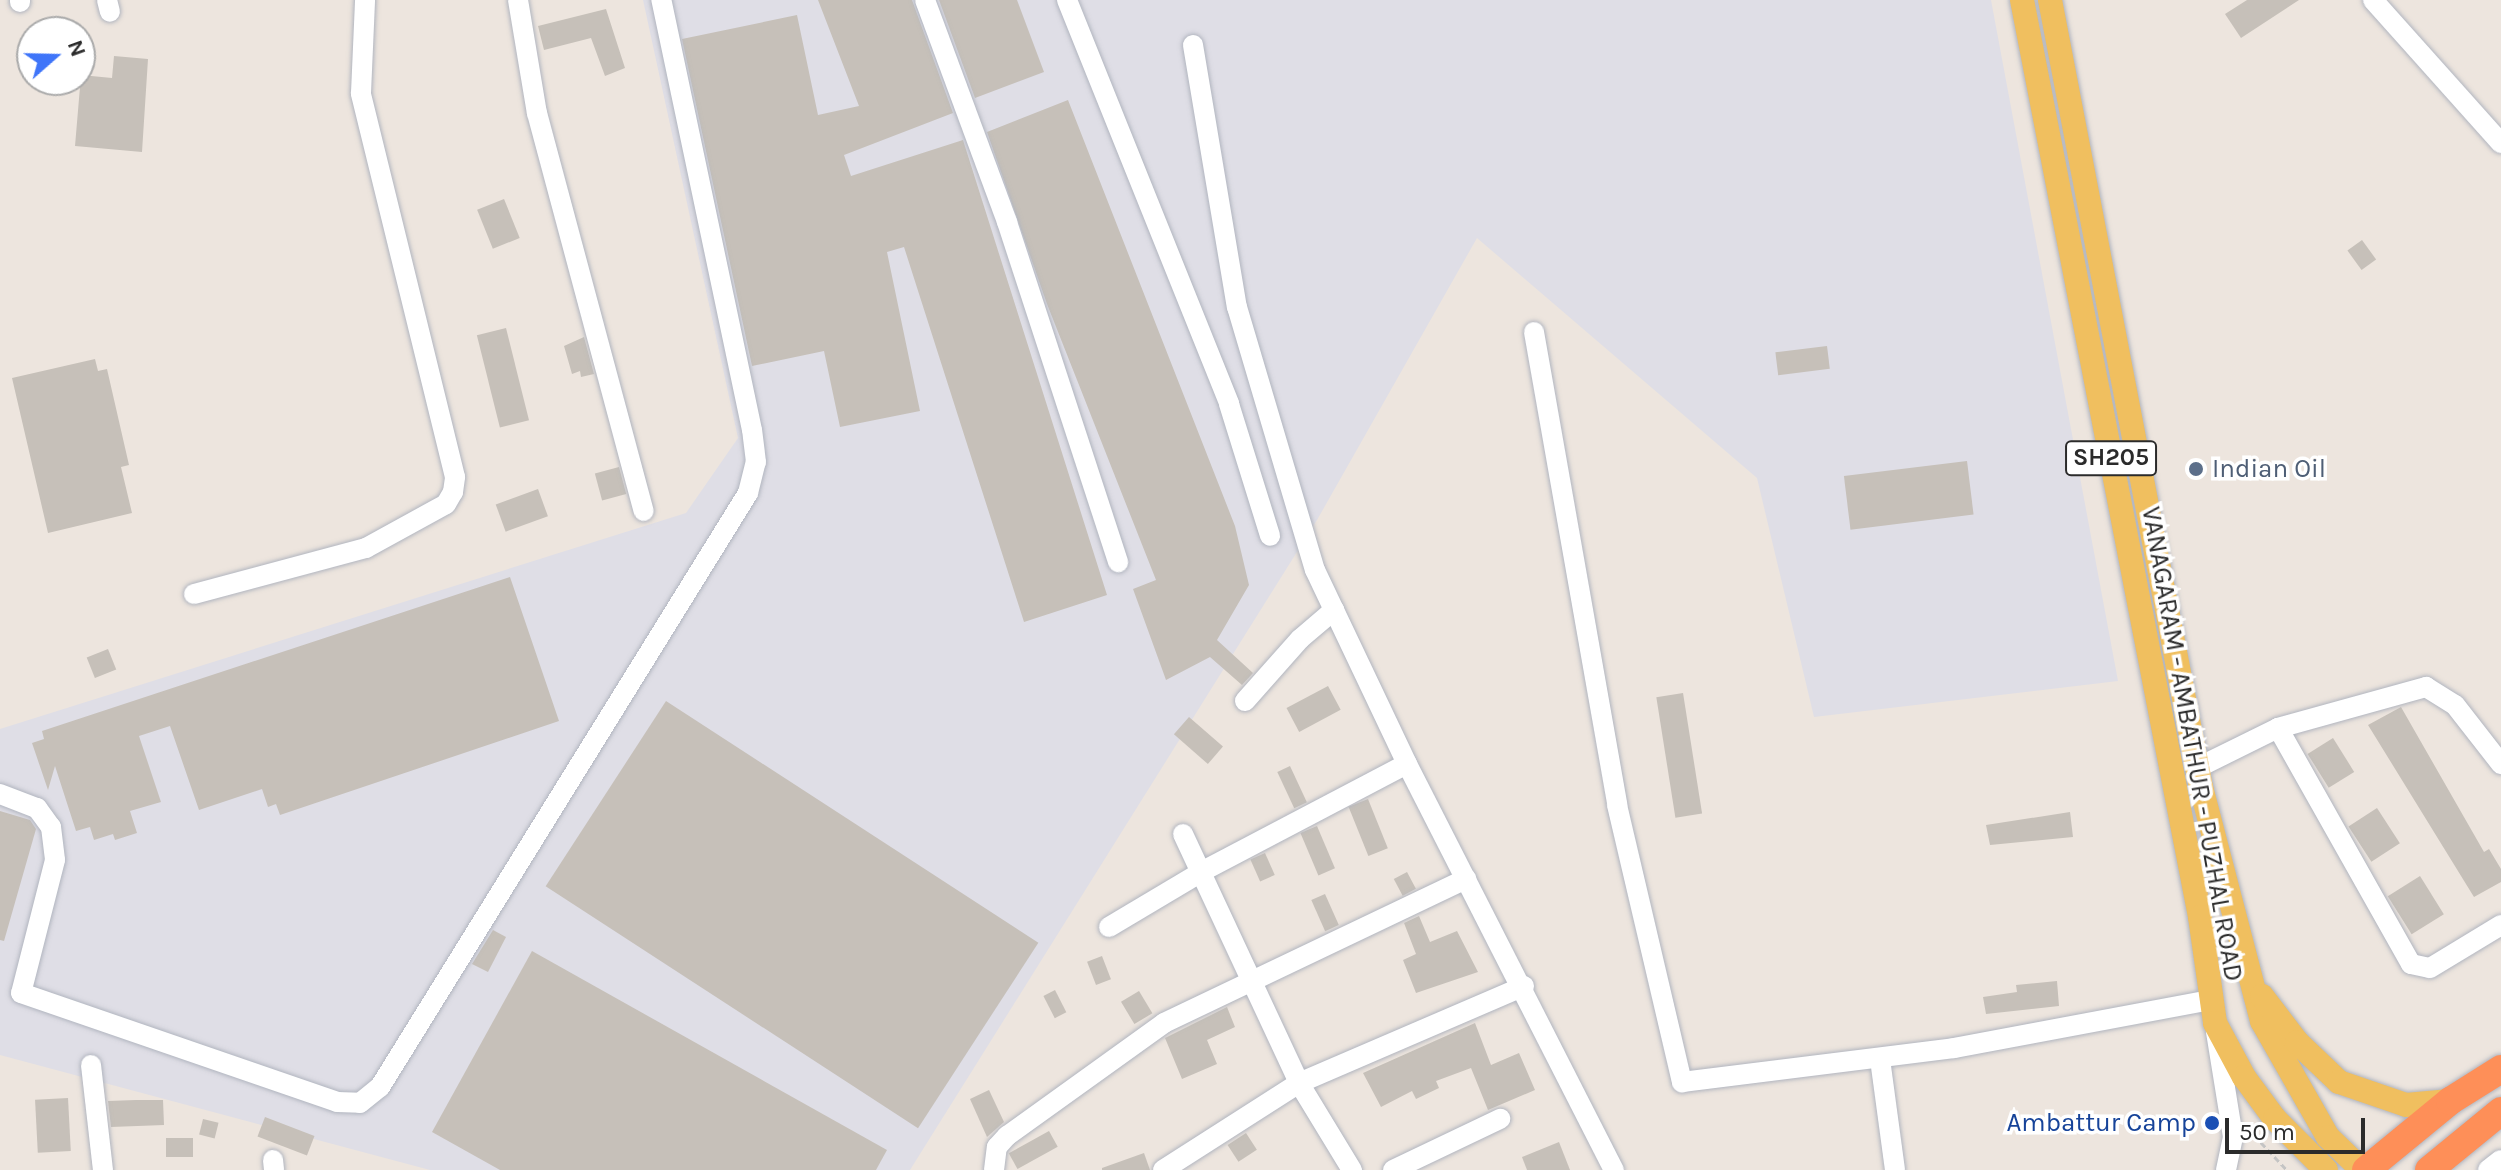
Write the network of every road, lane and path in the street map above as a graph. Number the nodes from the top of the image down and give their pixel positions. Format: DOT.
graph roads {
  1 [pos="365,0"];
  2 [pos="518,0"];
  3 [pos="661,0"];
  4 [pos="925,0"];
  5 [pos="1067,0"];
  6 [pos="2022,0"];
  7 [pos="2050,0"];
  8 [pos="2373,0"];
  9 [pos="1193,45"];
  10 [pos="2501,143"];
  11 [pos="1534,332"];
  12 [pos="644,511"];
  13 [pos="1270,536"];
  14 [pos="1118,562"];
  15 [pos="194,594"];
  16 [pos="1334,610"];
  17 [pos="1245,701"];
  18 [pos="2278,728"];
  19 [pos="1407,764"];
  20 [pos="2501,764"];
  21 [pos="2197,768"];
  22 [pos="0,794"];
  23 [pos="1183,834"];
  24 [pos="1203,871"];
  25 [pos="1466,879"];
  26 [pos="2501,925"];
  27 [pos="1109,927"];
  28 [pos="1248,979"];
  29 [pos="2252,980"];
  30 [pos="1524,986"];
  31 [pos="2213,1011"];
  32 [pos="1880,1059"];
  33 [pos="91,1065"];
  34 [pos="2501,1069"];
  35 [pos="1299,1083"];
  36 [pos="2450,1101"];
  37 [pos="2501,1111"];
  38 [pos="1500,1119"];
  39 [pos="103,1170"];
  40 [pos="994,1170"];
  41 [pos="1163,1170"];
  42 [pos="1352,1170"];
  43 [pos="1393,1170"];
  44 [pos="1614,1170"];
  45 [pos="1895,1170"];
  46 [pos="2226,1170"];
  47 [pos="2326,1170"];
  48 [pos="2364,1170"];
  49 [pos="2429,1170"];
  1 -- 15 [label="street"];
  2 -- 12 [label="street"];
  3 -- 22 [label="street"];
  4 -- 14 [label="street"];
  5 -- 13 [label="street"];
  6 -- 31 [label="main road, VANAGARAM - AMBATHUR - PUZHAL ROAD / SH205"];
  7 -- 21 [label="main road"];
  8 -- 10 [label="street"];
  9 -- 16 [label="street"];
  11 -- 32 [label="street"];
  16 -- 17 [label="street"];
  16 -- 19 [label="street"];
  18 -- 20 [label="street"];
  18 -- 21 [label="street"];
  18 -- 26 [label="street"];
  19 -- 24 [label="street"];
  19 -- 25 [label="street"];
  21 -- 29 [label="main road"];
  23 -- 24 [label="street"];
  24 -- 27 [label="street"];
  24 -- 28 [label="street"];
  25 -- 28 [label="street"];
  25 -- 30 [label="street"];
  28 -- 35 [label="street"];
  28 -- 40 [label="street"];
  29 -- 36 [label="main road"];
  29 -- 48 [label="main road"];
  30 -- 35 [label="street"];
  30 -- 44 [label="street"];
  31 -- 32 [label="street"];
  31 -- 46 [label="street, VANAGARAM - AMBATHUR - PUZHAL ROAD / SH205"];
  31 -- 47 [label="main road"];
  32 -- 45 [label="street"];
  33 -- 39 [label="street"];
  34 -- 36 [label="highway"];
  35 -- 41 [label="street"];
  35 -- 42 [label="street"];
  36 -- 48 [label="highway"];
  37 -- 49 [label="highway"];
  38 -- 43 [label="street"];
}
